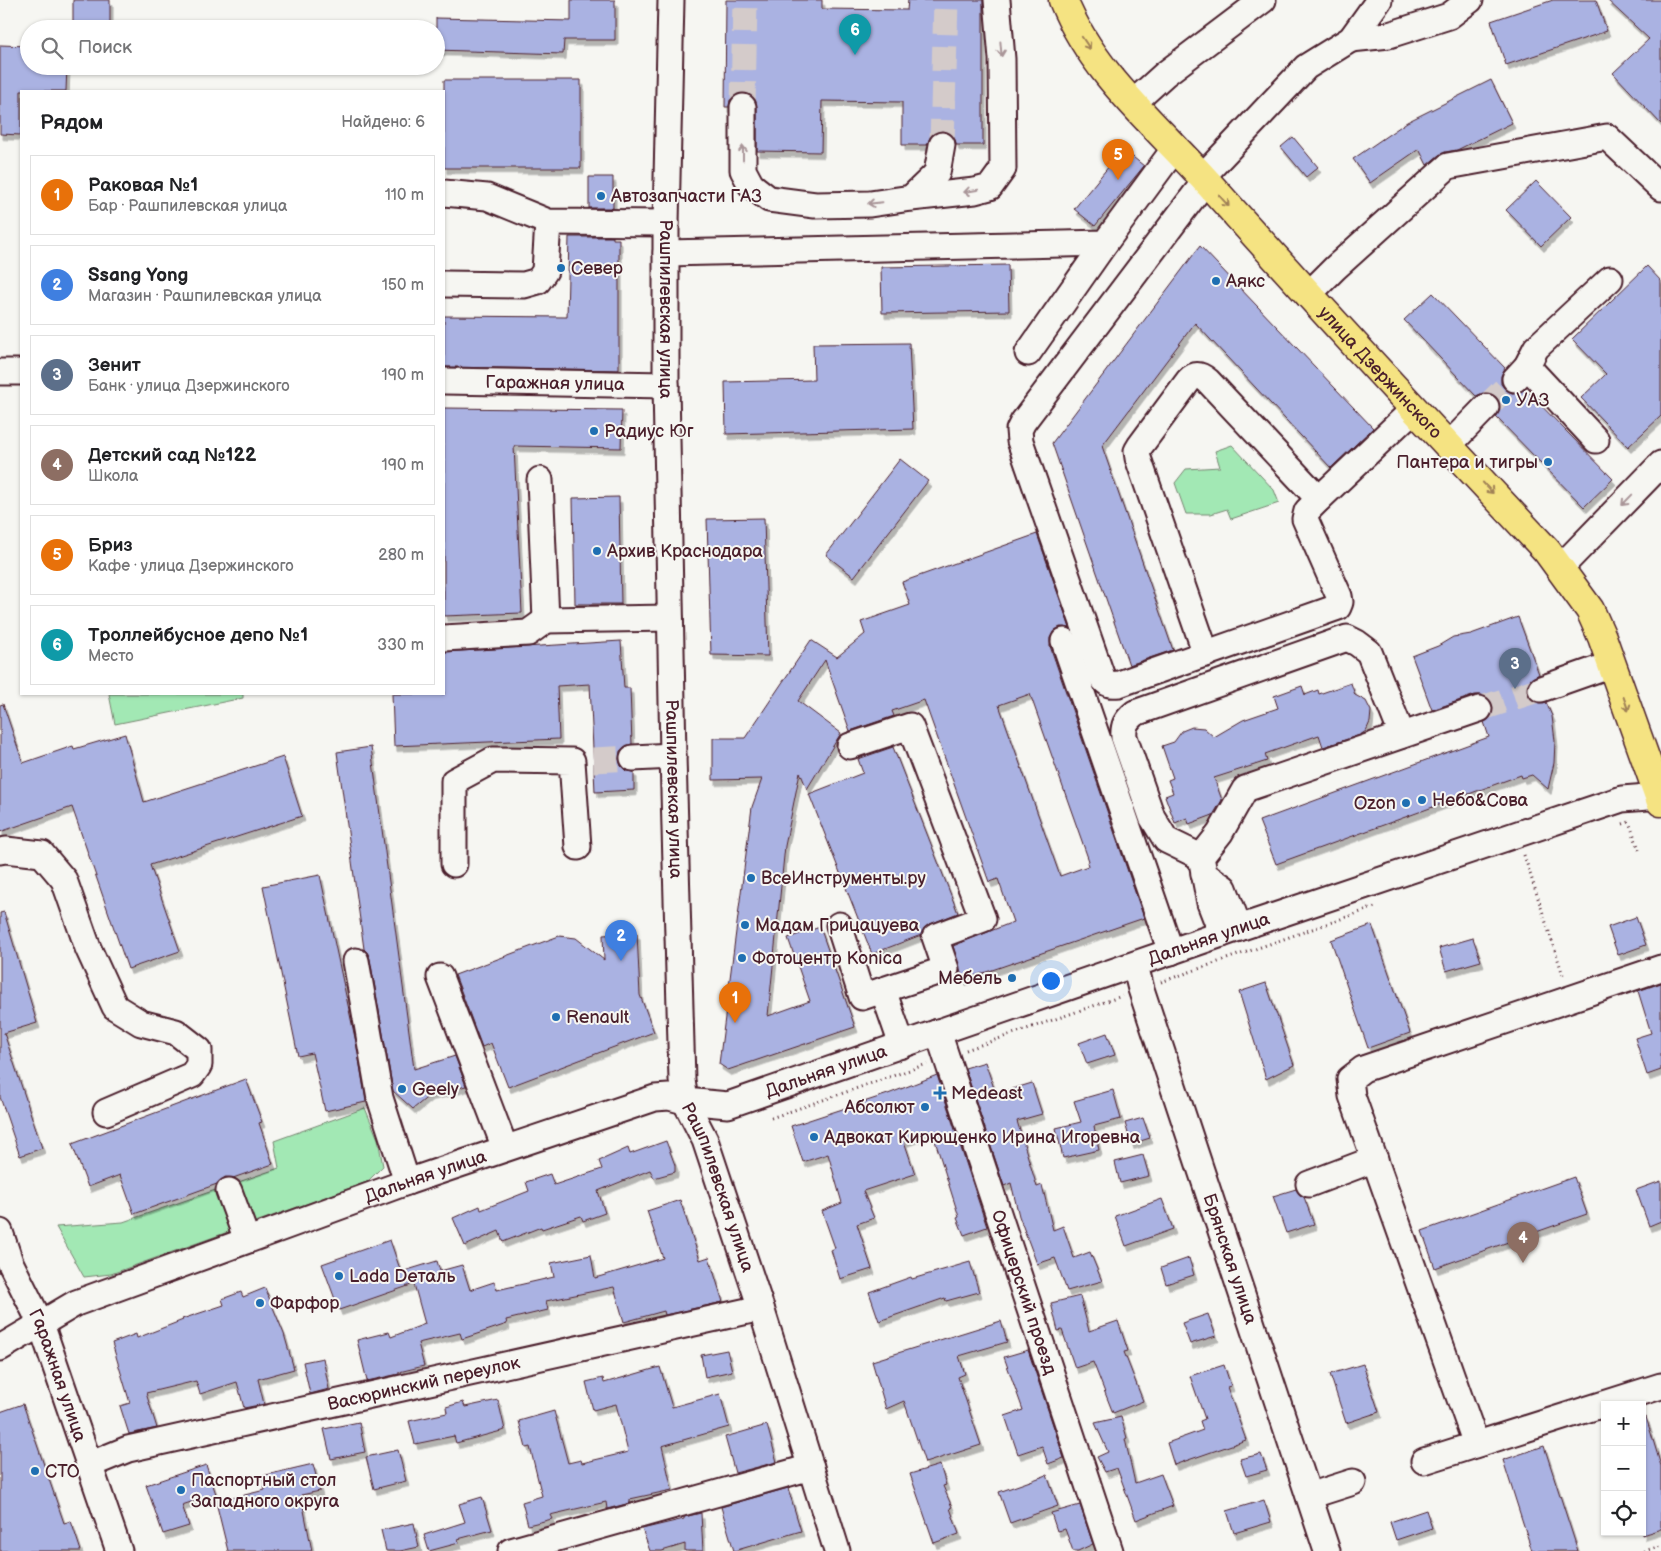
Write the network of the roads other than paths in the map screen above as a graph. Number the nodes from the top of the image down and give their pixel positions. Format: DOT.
graph roads {
  1 [pos="671,0"];
  2 [pos="997,0"];
  3 [pos="1063,0"];
  4 [pos="1263,0"];
  5 [pos="1380,0"];
  6 [pos="1470,0"];
  7 [pos="1351,39"];
  8 [pos="1133,103"];
  9 [pos="743,107"];
  10 [pos="942,145"];
  11 [pos="1175,148"];
  12 [pos="1204,178"];
  13 [pos="1661,188"];
  14 [pos="445,193"];
  15 [pos="912,198"];
  16 [pos="548,222"];
  17 [pos="666,224"];
  18 [pos="1105,243"];
  19 [pos="666,253"];
  20 [pos="1610,278"];
  21 [pos="445,284"];
  22 [pos="1308,295"];
  23 [pos="1028,353"];
  24 [pos="0,372"];
  25 [pos="20,372"];
  26 [pos="445,381"];
  27 [pos="666,386"];
  28 [pos="1486,407"];
  29 [pos="1414,410"];
  30 [pos="1596,440"];
  31 [pos="1448,446"];
  32 [pos="1661,464"];
  33 [pos="540,480"];
  34 [pos="1319,499"];
  35 [pos="1560,568"];
  36 [pos="670,618"];
  37 [pos="546,620"];
  38 [pos="445,638"];
  39 [pos="1064,641"];
  40 [pos="1206,654"];
  41 [pos="1612,664"];
  42 [pos="1541,689"];
  43 [pos="1479,710"];
  44 [pos="1402,735"];
  45 [pos="850,746"];
  46 [pos="673,756"];
  47 [pos="633,758"];
  48 [pos="1660,798"];
  49 [pos="578,847"];
  50 [pos="0,851"];
  51 [pos="454,864"];
  52 [pos="1213,874"];
  53 [pos="839,925"];
  54 [pos="1230,931"];
  55 [pos="1171,952"];
  56 [pos="356,961"];
  57 [pos="1135,965"];
  58 [pos="1661,968"];
  59 [pos="440,977"];
  60 [pos="882,990"];
  61 [pos="938,1032"];
  62 [pos="902,1045"];
  63 [pos="685,1100"];
  64 [pos="106,1112"];
  65 [pos="505,1148"];
  66 [pos="1375,1159"];
  67 [pos="407,1182"];
  68 [pos="1309,1184"];
  69 [pos="229,1191"];
  70 [pos="0,1232"];
  71 [pos="247,1240"];
  72 [pos="762,1308"];
  73 [pos="42,1324"];
  74 [pos="0,1348"];
  75 [pos="1661,1386"];
  76 [pos="1476,1444"];
  77 [pos="1424,1461"];
  78 [pos="89,1465"];
  79 [pos="811,1467"];
  80 [pos="1353,1482"];
  81 [pos="1309,1496"];
  82 [pos="119,1551"];
  83 [pos="511,1551"];
  84 [pos="837,1551"];
  85 [pos="1110,1551"];
  86 [pos="1327,1551"];
  1 -- 17 [label="street, Рашпилевская улица"];
  2 -- 15 [label="street, one-way"];
  3 -- 8 [label="main road, улица Дзержинского, one-way"];
  4 -- 8 [label="street"];
  5 -- 7 [label="street"];
  6 -- 7 [label="street"];
  7 -- 12 [label="street"];
  8 -- 11 [label="main road, улица Дзержинского"];
  15 -- 9 [label="street, one-way"];
  10 -- 15 [label="street"];
  11 -- 12 [label="main road, улица Дзержинского"];
  11 -- 18 [label="street"];
  12 -- 22 [label="main road, улица Дзержинского, one-way"];
  12 -- 40 [label="street"];
  13 -- 22 [label="street"];
  14 -- 16 [label="street"];
  16 -- 17 [label="street"];
  16 -- 21 [label="street"];
  17 -- 19 [label="street, Рашпилевская улица"];
  18 -- 19 [label="street"];
  18 -- 23 [label="street"];
  19 -- 27 [label="street, Рашпилевская улица"];
  20 -- 30 [label="street"];
  22 -- 29 [label="main road, улица Дзержинского"];
  24 -- 25 [label="street"];
  26 -- 27 [label="street, Гаражная улица"];
  27 -- 36 [label="street, Рашпилевская улица"];
  28 -- 31 [label="street"];
  29 -- 31 [label="main road, улица Дзержинского"];
  29 -- 34 [label="street"];
  31 -- 35 [label="main road, улица Дзержинского, one-way"];
  32 -- 35 [label="street, one-way"];
  33 -- 37 [label="street"];
  34 -- 40 [label="street"];
  34 -- 40 [label="street"];
  35 -- 41 [label="main road, улица Дзержинского"];
  36 -- 37 [label="street"];
  36 -- 46 [label="street, Рашпилевская улица"];
  37 -- 38 [label="street"];
  39 -- 55 [label="street"];
  41 -- 42 [label="street"];
  41 -- 48 [label="main road, улица Дзержинского, one-way"];
  43 -- 44 [label="street"];
  44 -- 52 [label="street"];
  44 -- 52 [label="street"];
  45 -- 60 [label="street"];
  46 -- 47 [label="street"];
  46 -- 63 [label="street, Рашпилевская улица"];
  48 -- 54 [label="street, Дальняя улица"];
  49 -- 51 [label="street"];
  50 -- 64 [label="street"];
  52 -- 54 [label="street"];
  53 -- 60 [label="street"];
  54 -- 55 [label="street, Дальняя улица"];
  55 -- 57 [label="street, Дальняя улица"];
  56 -- 67 [label="street"];
  57 -- 61 [label="street, Дальняя улица"];
  57 -- 81 [label="street, Брянская улица"];
  58 -- 66 [label="street"];
  59 -- 65 [label="street"];
  60 -- 62 [label="street"];
  61 -- 62 [label="street, Дальняя улица"];
  61 -- 85 [label="street, Офицерский проезд"];
  62 -- 63 [label="street, Дальняя улица"];
  63 -- 65 [label="street, Дальняя улица"];
  63 -- 72 [label="street, Рашпилевская улица"];
  65 -- 67 [label="street, Дальняя улица"];
  66 -- 68 [label="street"];
  66 -- 76 [label="street"];
  67 -- 71 [label="street, Дальняя улица"];
  69 -- 71 [label="street"];
  70 -- 73 [label="street, Гаражная улица"];
  71 -- 73 [label="street, Дальняя улица"];
  72 -- 78 [label="street, Васюринский переулок"];
  72 -- 79 [label="street, Рашпилевская улица"];
  73 -- 74 [label="street, Дальняя улица"];
  73 -- 78 [label="street, Гаражная улица"];
  75 -- 76 [label="street"];
  76 -- 77 [label="street"];
  78 -- 82 [label="street, Гаражная улица"];
  79 -- 83 [label="street"];
  79 -- 84 [label="street, Рашпилевская улица"];
  80 -- 81 [label="street"];
  81 -- 86 [label="street, Брянская улица"];
}
